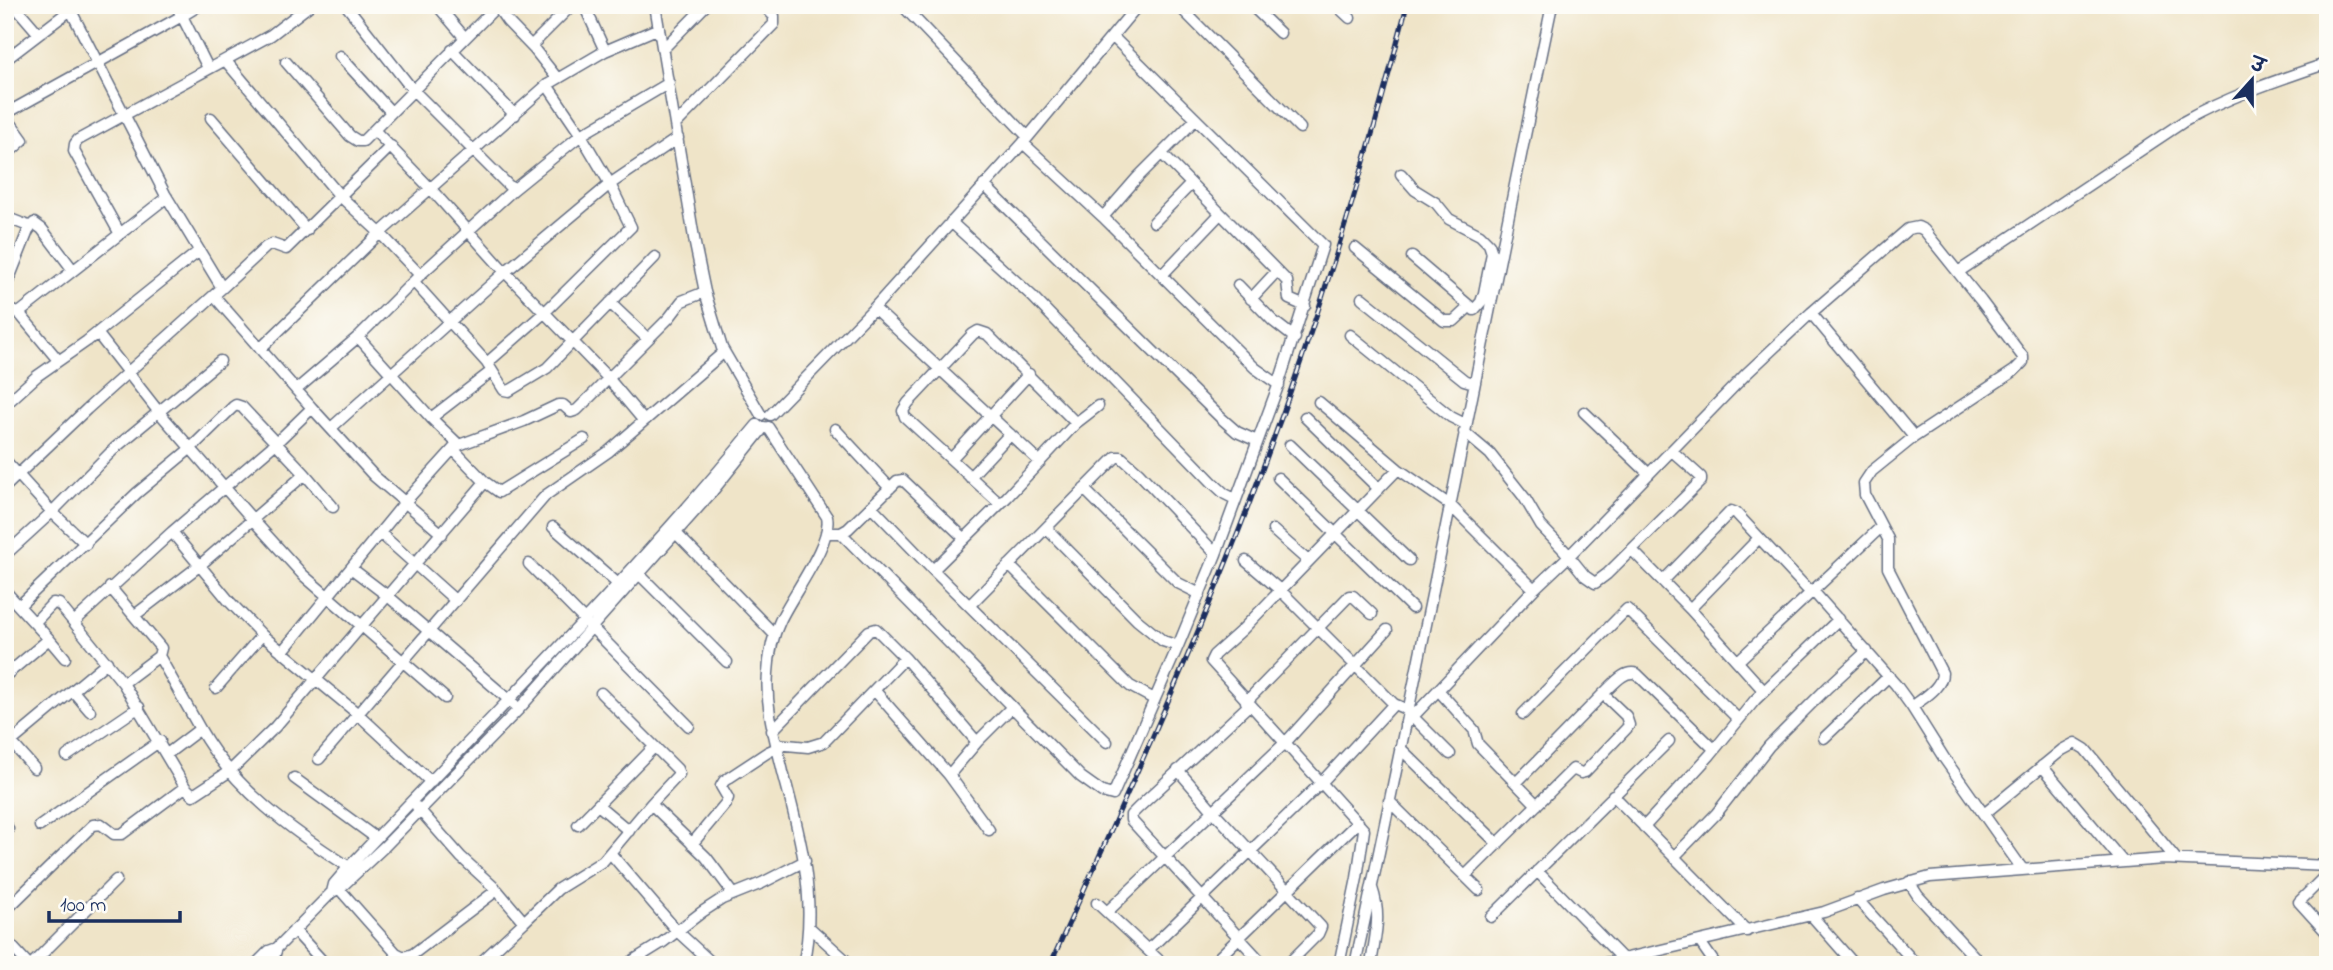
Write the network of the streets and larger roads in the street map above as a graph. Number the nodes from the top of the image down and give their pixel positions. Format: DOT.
graph roads {
  1 [pos="14,5"];
  2 [pos="176,5"];
  3 [pos="200,5"];
  4 [pos="310,5"];
  5 [pos="346,5"];
  6 [pos="437,5"];
  7 [pos="572,5"];
  8 [pos="584,5"];
  9 [pos="655,5"];
  10 [pos="706,5"];
  11 [pos="763,5"];
  12 [pos="902,5"];
  13 [pos="1178,5"];
  14 [pos="1251,5"];
  15 [pos="1336,5"];
  16 [pos="1552,5"];
  17 [pos="72,6"];
  18 [pos="496,6"];
  19 [pos="1131,8"];
  20 [pos="182,16"];
  21 [pos="1350,18"];
  22 [pos="659,28"];
  23 [pos="1280,33"];
  24 [pos="39,34"];
  25 [pos="1112,36"];
  26 [pos="465,38"];
  27 [pos="531,46"];
  28 [pos="663,49"];
  29 [pos="452,50"];
  30 [pos="605,51"];
  31 [pos="340,56"];
  32 [pos="5,60"];
  33 [pos="225,60"];
  34 [pos="286,62"];
  35 [pos="99,63"];
  36 [pos="2328,63"];
  37 [pos="208,68"];
  38 [pos="557,78"];
  39 [pos="669,83"];
  40 [pos="547,85"];
  41 [pos="412,89"];
  42 [pos="391,112"];
  43 [pos="125,114"];
  44 [pos="5,115"];
  45 [pos="515,115"];
  46 [pos="211,118"];
  47 [pos="1196,119"];
  48 [pos="676,124"];
  49 [pos="1300,128"];
  50 [pos="374,130"];
  51 [pos="581,135"];
  52 [pos="678,138"];
  53 [pos="1025,140"];
  54 [pos="391,146"];
  55 [pos="475,150"];
  56 [pos="1162,153"];
  57 [pos="5,156"];
  58 [pos="1401,174"];
  59 [pos="610,184"];
  60 [pos="1191,184"];
  61 [pos="984,185"];
  62 [pos="430,188"];
  63 [pos="513,190"];
  64 [pos="339,195"];
  65 [pos="167,197"];
  66 [pos="1220,214"];
  67 [pos="5,217"];
  68 [pos="1103,217"];
  69 [pos="951,222"];
  70 [pos="1153,222"];
  71 [pos="31,227"];
  72 [pos="307,230"];
  73 [pos="468,230"];
  74 [pos="380,233"];
  75 [pos="120,234"];
  76 [pos="1355,248"];
  77 [pos="199,251"];
  78 [pos="655,257"];
  79 [pos="1412,257"];
  80 [pos="73,270"];
  81 [pos="1277,271"];
  82 [pos="505,272"];
  83 [pos="1958,272"];
  84 [pos="1162,275"];
  85 [pos="417,279"];
  86 [pos="1238,285"];
  87 [pos="5,289"];
  88 [pos="218,292"];
  89 [pos="705,292"];
  90 [pos="1362,298"];
  91 [pos="1251,299"];
  92 [pos="610,303"];
  93 [pos="1305,306"];
  94 [pos="874,308"];
  95 [pos="5,309"];
  96 [pos="545,312"];
  97 [pos="1479,312"];
  98 [pos="19,313"];
  99 [pos="1811,313"];
  100 [pos="451,322"];
  101 [pos="97,333"];
  102 [pos="1350,335"];
  103 [pos="358,337"];
  104 [pos="1295,338"];
  105 [pos="648,339"];
  106 [pos="573,341"];
  107 [pos="260,349"];
  108 [pos="724,352"];
  109 [pos="58,360"];
  110 [pos="220,361"];
  111 [pos="489,367"];
  112 [pos="940,369"];
  113 [pos="128,372"];
  114 [pos="391,374"];
  115 [pos="1029,374"];
  116 [pos="608,378"];
  117 [pos="1470,382"];
  118 [pos="1279,385"];
  119 [pos="296,390"];
  120 [pos="1319,402"];
  121 [pos="5,405"];
  122 [pos="1098,405"];
  123 [pos="312,408"];
  124 [pos="158,411"];
  125 [pos="1584,412"];
  126 [pos="991,416"];
  127 [pos="1305,417"];
  128 [pos="431,418"];
  129 [pos="644,421"];
  130 [pos="764,421"];
  131 [pos="1076,423"];
  132 [pos="1462,425"];
  133 [pos="331,428"];
  134 [pos="835,429"];
  135 [pos="1010,434"];
  136 [pos="1914,437"];
  137 [pos="584,439"];
  138 [pos="1257,441"];
  139 [pos="276,443"];
  140 [pos="1290,446"];
  141 [pos="456,447"];
  142 [pos="191,448"];
  143 [pos="1672,451"];
  144 [pos="951,459"];
  145 [pos="5,460"];
  146 [pos="1040,462"];
  147 [pos="1398,468"];
  148 [pos="305,474"];
  149 [pos="1649,474"];
  150 [pos="18,475"];
  151 [pos="970,477"];
  152 [pos="1278,478"];
  153 [pos="485,482"];
  154 [pos="5,487"];
  155 [pos="226,487"];
  156 [pos="890,488"];
  157 [pos="1084,489"];
  158 [pos="1379,489"];
  159 [pos="1235,499"];
  160 [pos="406,501"];
  161 [pos="1446,503"];
  162 [pos="1000,504"];
  163 [pos="872,506"];
  164 [pos="333,507"];
  165 [pos="1359,510"];
  166 [pos="52,512"];
  167 [pos="253,520"];
  168 [pos="554,527"];
  169 [pos="1881,527"];
  170 [pos="1046,528"];
  171 [pos="673,530"];
  172 [pos="1273,530"];
  173 [pos="172,532"];
  174 [pos="380,533"];
  175 [pos="827,533"];
  176 [pos="841,533"];
  177 [pos="1336,533"];
  178 [pos="442,534"];
  179 [pos="964,538"];
  180 [pos="1759,538"];
  181 [pos="86,544"];
  182 [pos="1632,550"];
  183 [pos="1216,554"];
  184 [pos="5,555"];
  185 [pos="1569,556"];
  186 [pos="1409,560"];
  187 [pos="1246,561"];
  188 [pos="1308,561"];
  189 [pos="416,564"];
  190 [pos="529,564"];
  191 [pos="1009,565"];
  192 [pos="199,566"];
  193 [pos="351,568"];
  194 [pos="933,570"];
  195 [pos="636,571"];
  196 [pos="1663,581"];
  197 [pos="618,584"];
  198 [pos="110,587"];
  199 [pos="1534,589"];
  200 [pos="1280,590"];
  201 [pos="1811,591"];
  202 [pos="1200,594"];
  203 [pos="328,596"];
  204 [pos="7,597"];
  205 [pos="389,597"];
  206 [pos="456,601"];
  207 [pos="970,605"];
  208 [pos="19,606"];
  209 [pos="1412,608"];
  210 [pos="1690,609"];
  211 [pos="1372,614"];
  212 [pos="135,615"];
  213 [pos="1839,620"];
  214 [pos="35,622"];
  215 [pos="74,622"];
  216 [pos="587,625"];
  217 [pos="362,626"];
  218 [pos="1319,629"];
  219 [pos="1387,630"];
  220 [pos="429,632"];
  221 [pos="775,634"];
  222 [pos="262,635"];
  223 [pos="49,639"];
  224 [pos="570,644"];
  225 [pos="1178,646"];
  226 [pos="1867,651"];
  227 [pos="282,652"];
  228 [pos="159,656"];
  229 [pos="65,658"];
  230 [pos="905,659"];
  231 [pos="1738,661"];
  232 [pos="107,662"];
  233 [pos="403,662"];
  234 [pos="727,662"];
  235 [pos="1355,666"];
  236 [pos="5,676"];
  237 [pos="1889,676"];
  238 [pos="316,678"];
  239 [pos="123,683"];
  240 [pos="216,688"];
  241 [pos="1438,690"];
  242 [pos="73,691"];
  243 [pos="875,691"];
  244 [pos="1764,691"];
  245 [pos="601,694"];
  246 [pos="1603,694"];
  247 [pos="444,698"];
  248 [pos="1154,699"];
  249 [pos="510,700"];
  250 [pos="1248,703"];
  251 [pos="139,707"];
  252 [pos="1012,707"];
  253 [pos="1912,707"];
  254 [pos="519,709"];
  255 [pos="1404,709"];
  256 [pos="90,711"];
  257 [pos="358,714"];
  258 [pos="1523,714"];
  259 [pos="1738,719"];
  260 [pos="689,726"];
  261 [pos="200,729"];
  262 [pos="772,731"];
  263 [pos="1824,737"];
  264 [pos="8,739"];
  265 [pos="160,741"];
  266 [pos="1669,741"];
  267 [pos="978,742"];
  268 [pos="1107,742"];
  269 [pos="1286,742"];
  270 [pos="777,746"];
  271 [pos="654,747"];
  272 [pos="1400,748"];
  273 [pos="1714,749"];
  274 [pos="167,754"];
  275 [pos="1450,754"];
  276 [pos="67,756"];
  277 [pos="318,760"];
  278 [pos="2042,766"];
  279 [pos="34,768"];
  280 [pos="1178,770"];
  281 [pos="230,771"];
  282 [pos="950,775"];
  283 [pos="294,778"];
  284 [pos="431,782"];
  285 [pos="1516,783"];
  286 [pos="1320,784"];
  287 [pos="185,787"];
  288 [pos="1612,795"];
  289 [pos="1389,801"];
  290 [pos="651,804"];
  291 [pos="598,805"];
  292 [pos="1537,805"];
  293 [pos="416,806"];
  294 [pos="1214,812"];
  295 [pos="1984,814"];
  296 [pos="1358,822"];
  297 [pos="5,823"];
  298 [pos="578,825"];
  299 [pos="40,826"];
  300 [pos="1644,827"];
  301 [pos="989,830"];
  302 [pos="629,831"];
  303 [pos="5,836"];
  304 [pos="376,838"];
  305 [pos="692,844"];
  306 [pos="1498,844"];
  307 [pos="1251,851"];
  308 [pos="611,853"];
  309 [pos="1674,857"];
  310 [pos="1164,858"];
  311 [pos="2176,859"];
  312 [pos="805,861"];
  313 [pos="2123,862"];
  314 [pos="349,867"];
  315 [pos="2023,870"];
  316 [pos="1537,872"];
  317 [pos="2327,874"];
  318 [pos="1465,876"];
  319 [pos="116,880"];
  320 [pos="1909,882"];
  321 [pos="1372,887"];
  322 [pos="335,888"];
  323 [pos="498,890"];
  324 [pos="1479,890"];
  325 [pos="1287,892"];
  326 [pos="733,893"];
  327 [pos="1202,898"];
  328 [pos="1857,899"];
  329 [pos="1097,903"];
  330 [pos="5,911"];
  331 [pos="1107,912"];
  332 [pos="1811,915"];
  333 [pos="1491,917"];
  334 [pos="524,922"];
  335 [pos="809,927"];
  336 [pos="295,930"];
  337 [pos="677,931"];
  338 [pos="1747,931"];
  339 [pos="2328,933"];
  340 [pos="1239,938"];
  341 [pos="5,939"];
  342 [pos="1700,942"];
  343 [pos="277,948"];
  344 [pos="1148,950"];
  345 [pos="1623,959"];
  346 [pos="632,963"];
  347 [pos="30,965"];
  348 [pos="255,965"];
  349 [pos="267,965"];
  350 [pos="326,965"];
  351 [pos="478,965"];
  352 [pos="714,965"];
  353 [pos="803,965"];
  354 [pos="851,965"];
  355 [pos="1164,965"];
  356 [pos="1211,965"];
  357 [pos="1264,965"];
  358 [pos="1287,965"];
  359 [pos="1339,965"];
  360 [pos="1355,965"];
  361 [pos="1371,965"];
  362 [pos="1597,965"];
  363 [pos="1716,965"];
  364 [pos="1855,965"];
  365 [pos="1917,965"];
  366 [pos="1982,965"];
  1 -- 24 [label="street"];
  2 -- 20 [label="street"];
  3 -- 20 [label="street"];
  4 -- 33 [label="street"];
  5 -- 41 [label="street"];
  6 -- 26 [label="street"];
  7 -- 27 [label="street"];
  8 -- 30 [label="street"];
  9 -- 22 [label="street"];
  10 -- 28 [label="street"];
  11 -- 48 [label="street"];
  12 -- 53 [label="street"];
  13 -- 49 [label="street"];
  14 -- 23 [label="street"];
  15 -- 21 [label="street"];
  16 -- 97 [label="street"];
  17 -- 24 [label="street"];
  17 -- 35 [label="street"];
  18 -- 26 [label="street"];
  18 -- 27 [label="street"];
  19 -- 25 [label="street"];
  20 -- 35 [label="street"];
  20 -- 37 [label="street"];
  22 -- 28 [label="street"];
  22 -- 30 [label="street"];
  24 -- 32 [label="street"];
  25 -- 47 [label="street"];
  25 -- 53 [label="street"];
  26 -- 29 [label="street"];
  27 -- 38 [label="street"];
  28 -- 39 [label="street"];
  29 -- 41 [label="street"];
  29 -- 45 [label="street"];
  30 -- 38 [label="street"];
  31 -- 42 [label="street"];
  33 -- 37 [label="street"];
  33 -- 64 [label="street"];
  34 -- 50 [label="street"];
  35 -- 43 [label="street"];
  35 -- 44 [label="street"];
  36 -- 83 [label="street"];
  37 -- 43 [label="street"];
  38 -- 40 [label="street"];
  39 -- 48 [label="street"];
  39 -- 51 [label="street"];
  40 -- 45 [label="street"];
  40 -- 51 [label="street"];
  41 -- 42 [label="street"];
  41 -- 55 [label="street"];
  42 -- 50 [label="street"];
  43 -- 65 [label="street"];
  43 -- 75 [label="street"];
  44 -- 57 [label="street"];
  45 -- 55 [label="street"];
  46 -- 72 [label="street"];
  47 -- 56 [label="street"];
  47 -- 93 [label="street"];
  48 -- 52 [label="street"];
  50 -- 54 [label="street"];
  51 -- 59 [label="street"];
  51 -- 63 [label="street"];
  52 -- 59 [label="street"];
  52 -- 89 [label="street"];
  53 -- 61 [label="street"];
  53 -- 68 [label="street"];
  54 -- 62 [label="street"];
  54 -- 64 [label="street"];
  55 -- 62 [label="street"];
  55 -- 63 [label="street"];
  56 -- 60 [label="street"];
  56 -- 68 [label="street"];
  58 -- 97 [label="street"];
  59 -- 82 [label="street"];
  59 -- 96 [label="street"];
  60 -- 66 [label="street"];
  60 -- 70 [label="street"];
  61 -- 69 [label="street"];
  61 -- 138 [label="street"];
  62 -- 73 [label="street"];
  62 -- 74 [label="street"];
  63 -- 73 [label="street"];
  64 -- 72 [label="street"];
  64 -- 74 [label="street"];
  65 -- 75 [label="street"];
  65 -- 77 [label="street"];
  66 -- 81 [label="street"];
  66 -- 84 [label="street"];
  67 -- 71 [label="street"];
  68 -- 84 [label="street"];
  69 -- 94 [label="street"];
  69 -- 159 [label="street"];
  71 -- 80 [label="street"];
  71 -- 87 [label="street"];
  72 -- 88 [label="street"];
  73 -- 82 [label="street"];
  73 -- 85 [label="street"];
  74 -- 85 [label="street"];
  74 -- 107 [label="street"];
  75 -- 80 [label="street"];
  76 -- 97 [label="street"];
  77 -- 88 [label="street"];
  77 -- 101 [label="street"];
  78 -- 92 [label="street"];
  79 -- 97 [label="street"];
  80 -- 98 [label="street"];
  81 -- 91 [label="street"];
  81 -- 93 [label="street"];
  82 -- 96 [label="street"];
  82 -- 100 [label="street"];
  83 -- 99 [label="street"];
  83 -- 136 [label="street"];
  84 -- 118 [label="street"];
  85 -- 100 [label="street"];
  85 -- 103 [label="street"];
  86 -- 91 [label="street"];
  88 -- 107 [label="street"];
  88 -- 113 [label="street"];
  89 -- 105 [label="street"];
  89 -- 108 [label="street"];
  90 -- 117 [label="street"];
  91 -- 104 [label="street"];
  92 -- 105 [label="street"];
  92 -- 106 [label="street"];
  93 -- 104 [label="street"];
  94 -- 112 [label="street"];
  94 -- 130 [label="street"];
  95 -- 98 [label="street"];
  96 -- 106 [label="street"];
  96 -- 111 [label="street"];
  97 -- 117 [label="street"];
  98 -- 109 [label="street"];
  99 -- 136 [label="street"];
  99 -- 143 [label="street"];
  100 -- 111 [label="street"];
  100 -- 114 [label="street"];
  101 -- 109 [label="street"];
  101 -- 113 [label="street"];
  102 -- 132 [label="street"];
  103 -- 114 [label="street"];
  103 -- 119 [label="street"];
  104 -- 118 [label="street"];
  105 -- 116 [label="street"];
  106 -- 111 [label="street"];
  106 -- 116 [label="street"];
  107 -- 119 [label="street"];
  108 -- 129 [label="street"];
  108 -- 130 [label="street"];
  109 -- 121 [label="street"];
  110 -- 124 [label="street"];
  111 -- 128 [label="street"];
  112 -- 115 [label="street"];
  112 -- 126 [label="street"];
  112 -- 144 [label="street"];
  113 -- 124 [label="street"];
  113 -- 150 [label="street"];
  114 -- 128 [label="street"];
  114 -- 133 [label="street"];
  115 -- 126 [label="street"];
  115 -- 131 [label="street"];
  116 -- 129 [label="street"];
  116 -- 141 [label="street"];
  117 -- 132 [label="street"];
  118 -- 138 [label="street"];
  119 -- 123 [label="street"];
  120 -- 147 [label="street"];
  122 -- 131 [label="street"];
  123 -- 133 [label="street"];
  123 -- 139 [label="street"];
  124 -- 142 [label="street"];
  124 -- 166 [label="street"];
  125 -- 149 [label="street"];
  126 -- 135 [label="street"];
  126 -- 144 [label="street"];
  127 -- 158 [label="street"];
  128 -- 141 [label="street"];
  129 -- 206 [label="street"];
  130 -- 171 [label="street"];
  130 -- 175 [label="street"];
  131 -- 146 [label="street"];
  132 -- 161 [label="street"];
  132 -- 185 [label="street"];
  133 -- 160 [label="street"];
  134 -- 156 [label="street"];
  135 -- 146 [label="street"];
  135 -- 151 [label="street"];
  136 -- 169 [label="street"];
  137 -- 153 [label="street"];
  138 -- 159 [label="street"];
  139 -- 142 [label="street"];
  139 -- 148 [label="street"];
  139 -- 155 [label="street"];
  140 -- 165 [label="street"];
  141 -- 153 [label="street"];
  141 -- 160 [label="street"];
  142 -- 155 [label="street"];
  142 -- 181 [label="street"];
  143 -- 149 [label="street"];
  143 -- 182 [label="street"];
  144 -- 151 [label="street"];
  145 -- 150 [label="street"];
  146 -- 162 [label="street"];
  147 -- 158 [label="street"];
  147 -- 161 [label="street"];
  148 -- 164 [label="street"];
  148 -- 167 [label="street"];
  149 -- 185 [label="street"];
  150 -- 154 [label="street"];
  150 -- 166 [label="street"];
  151 -- 162 [label="street"];
  152 -- 177 [label="street"];
  153 -- 178 [label="street"];
  155 -- 167 [label="street"];
  155 -- 173 [label="street"];
  156 -- 163 [label="street"];
  156 -- 179 [label="street"];
  157 -- 170 [label="street"];
  157 -- 183 [label="street"];
  157 -- 202 [label="street"];
  158 -- 165 [label="street"];
  159 -- 183 [label="street"];
  160 -- 174 [label="street"];
  160 -- 178 [label="street"];
  161 -- 199 [label="street"];
  161 -- 255 [label="street"];
  162 -- 179 [label="street"];
  163 -- 176 [label="street"];
  163 -- 194 [label="street"];
  165 -- 177 [label="street"];
  165 -- 186 [label="street"];
  166 -- 181 [label="street"];
  166 -- 184 [label="street"];
  167 -- 192 [label="street"];
  167 -- 203 [label="street"];
  168 -- 197 [label="street"];
  169 -- 201 [label="street"];
  169 -- 253 [label="street"];
  170 -- 191 [label="street"];
  170 -- 225 [label="street"];
  171 -- 195 [label="street"];
  171 -- 221 [label="street"];
  172 -- 188 [label="street"];
  173 -- 192 [label="street"];
  173 -- 198 [label="street"];
  174 -- 189 [label="street"];
  174 -- 193 [label="street"];
  175 -- 176 [label="street"];
  175 -- 221 [label="street"];
  176 -- 252 [label="street"];
  177 -- 188 [label="street"];
  177 -- 209 [label="street"];
  178 -- 189 [label="street"];
  179 -- 194 [label="street"];
  180 -- 196 [label="street"];
  180 -- 201 [label="street"];
  180 -- 210 [label="street"];
  181 -- 208 [label="street"];
  182 -- 185 [label="street"];
  182 -- 196 [label="street"];
  183 -- 202 [label="street"];
  185 -- 199 [label="street"];
  187 -- 200 [label="street"];
  188 -- 200 [label="street"];
  189 -- 205 [label="street"];
  189 -- 206 [label="street"];
  190 -- 216 [label="street"];
  191 -- 207 [label="street"];
  191 -- 248 [label="street"];
  192 -- 212 [label="street"];
  192 -- 222 [label="street"];
  193 -- 203 [label="street"];
  193 -- 205 [label="street"];
  194 -- 207 [label="street"];
  195 -- 197 [label="street"];
  195 -- 216 [label="street"];
  195 -- 234 [label="street"];
  196 -- 210 [label="street"];
  197 -- 216 [label="street"];
  198 -- 212 [label="street"];
  198 -- 215 [label="street"];
  199 -- 241 [label="street"];
  200 -- 218 [label="street"];
  200 -- 250 [label="street"];
  201 -- 213 [label="street"];
  201 -- 231 [label="street"];
  202 -- 225 [label="street"];
  203 -- 217 [label="street"];
  203 -- 227 [label="street"];
  204 -- 208 [label="street"];
  205 -- 217 [label="street"];
  205 -- 220 [label="street"];
  206 -- 220 [label="street"];
  207 -- 268 [label="street"];
  208 -- 214 [label="street"];
  210 -- 231 [label="street"];
  211 -- 218 [label="street"];
  212 -- 228 [label="street"];
  213 -- 226 [label="street"];
  213 -- 244 [label="street"];
  214 -- 215 [label="street"];
  214 -- 223 [label="street"];
  215 -- 232 [label="street"];
  216 -- 224 [label="street"];
  216 -- 260 [label="street"];
  217 -- 233 [label="street"];
  217 -- 238 [label="street"];
  218 -- 235 [label="street"];
  218 -- 250 [label="street"];
  219 -- 235 [label="street"];
  220 -- 233 [label="street"];
  220 -- 249 [label="street"];
  221 -- 262 [label="street"];
  222 -- 227 [label="street"];
  222 -- 240 [label="street"];
  223 -- 229 [label="street"];
  223 -- 236 [label="street"];
  224 -- 249 [label="street"];
  224 -- 254 [label="street"];
  225 -- 248 [label="street"];
  226 -- 237 [label="street"];
  226 -- 309 [label="street"];
  227 -- 238 [label="street"];
  228 -- 239 [label="street"];
  228 -- 261 [label="street"];
  230 -- 243 [label="street"];
  230 -- 262 [label="street"];
  230 -- 267 [label="street"];
  231 -- 244 [label="street"];
  232 -- 239 [label="street"];
  232 -- 242 [label="street"];
  233 -- 247 [label="street"];
  233 -- 257 [label="street"];
  235 -- 255 [label="street"];
  235 -- 269 [label="street"];
  237 -- 253 [label="street"];
  237 -- 263 [label="street"];
  238 -- 257 [label="street"];
  238 -- 281 [label="street"];
  239 -- 251 [label="street"];
  241 -- 255 [label="street"];
  241 -- 285 [label="street"];
  242 -- 256 [label="street"];
  242 -- 264 [label="street"];
  243 -- 270 [label="street"];
  243 -- 282 [label="street"];
  244 -- 259 [label="street"];
  245 -- 271 [label="street"];
  246 -- 273 [label="street"];
  246 -- 285 [label="street"];
  246 -- 292 [label="street"];
  248 -- 252 [label="street"];
  249 -- 254 [label="street"];
  249 -- 284 [label="street"];
  250 -- 269 [label="street"];
  250 -- 280 [label="street"];
  251 -- 265 [label="street"];
  251 -- 276 [label="street"];
  252 -- 267 [label="street"];
  253 -- 295 [label="street"];
  254 -- 293 [label="street"];
  255 -- 272 [label="street"];
  255 -- 275 [label="street"];
  255 -- 286 [label="street"];
  257 -- 277 [label="street"];
  257 -- 284 [label="street"];
  258 -- 259 [label="street"];
  259 -- 273 [label="street"];
  261 -- 274 [label="street"];
  261 -- 281 [label="street"];
  262 -- 270 [label="street"];
  264 -- 279 [label="street"];
  265 -- 274 [label="street"];
  265 -- 299 [label="street"];
  266 -- 288 [label="street"];
  267 -- 282 [label="street"];
  269 -- 286 [label="street"];
  269 -- 294 [label="street"];
  270 -- 305 [label="street"];
  270 -- 312 [label="street"];
  271 -- 290 [label="street"];
  271 -- 291 [label="street"];
  272 -- 289 [label="street"];
  272 -- 306 [label="street"];
  273 -- 300 [label="street"];
  274 -- 287 [label="street"];
  278 -- 295 [label="street"];
  278 -- 311 [label="street"];
  278 -- 313 [label="street"];
  280 -- 294 [label="street"];
  280 -- 310 [label="street"];
  281 -- 287 [label="street"];
  281 -- 314 [label="street"];
  282 -- 301 [label="street"];
  283 -- 304 [label="street"];
  284 -- 293 [label="street"];
  285 -- 292 [label="street"];
  286 -- 296 [label="street"];
  286 -- 307 [label="street"];
  287 -- 330 [label="street"];
  288 -- 300 [label="street"];
  288 -- 316 [label="street"];
  289 -- 318 [label="street"];
  289 -- 321 [label="street"];
  290 -- 302 [label="street"];
  290 -- 305 [label="street"];
  291 -- 298 [label="street"];
  291 -- 302 [label="street"];
  292 -- 306 [label="street"];
  293 -- 304 [label="street"];
  293 -- 322 [label="street"];
  293 -- 323 [label="street"];
  294 -- 307 [label="street"];
  294 -- 310 [label="street"];
  295 -- 315 [label="street"];
  296 -- 325 [label="street"];
  296 -- 359 [label="street"];
  297 -- 303 [label="street"];
  300 -- 309 [label="street"];
  302 -- 308 [label="street"];
  304 -- 314 [label="street"];
  305 -- 326 [label="street"];
  306 -- 318 [label="street"];
  307 -- 325 [label="street"];
  307 -- 327 [label="street"];
  308 -- 334 [label="street"];
  308 -- 337 [label="street"];
  309 -- 338 [label="street"];
  310 -- 327 [label="street"];
  310 -- 331 [label="street"];
  311 -- 313 [label="street"];
  311 -- 317 [label="street"];
  312 -- 326 [label="street"];
  312 -- 335 [label="street"];
  313 -- 315 [label="street"];
  314 -- 322 [label="street"];
  315 -- 320 [label="street"];
  316 -- 333 [label="street"];
  316 -- 345 [label="street"];
  317 -- 339 [label="street"];
  318 -- 324 [label="street"];
  319 -- 347 [label="street"];
  320 -- 328 [label="street"];
  320 -- 366 [label="street"];
  321 -- 360 [label="street"];
  321 -- 361 [label="street"];
  322 -- 323 [label="street"];
  322 -- 336 [label="street"];
  323 -- 334 [label="street"];
  325 -- 340 [label="street"];
  325 -- 358 [label="street"];
  326 -- 337 [label="street"];
  327 -- 340 [label="street"];
  327 -- 344 [label="street"];
  328 -- 332 [label="street"];
  328 -- 365 [label="street"];
  329 -- 331 [label="street"];
  331 -- 344 [label="street"];
  332 -- 338 [label="street"];
  332 -- 364 [label="street"];
  334 -- 351 [label="street"];
  335 -- 353 [label="street"];
  335 -- 354 [label="street"];
  336 -- 343 [label="street"];
  336 -- 350 [label="street"];
  337 -- 346 [label="street"];
  337 -- 352 [label="street"];
  338 -- 342 [label="street"];
  340 -- 356 [label="street"];
  340 -- 357 [label="street"];
  341 -- 347 [label="street"];
  342 -- 345 [label="street"];
  342 -- 363 [label="street"];
  343 -- 348 [label="street"];
  343 -- 349 [label="street"];
  344 -- 355 [label="street"];
  345 -- 362 [label="street"];
}
